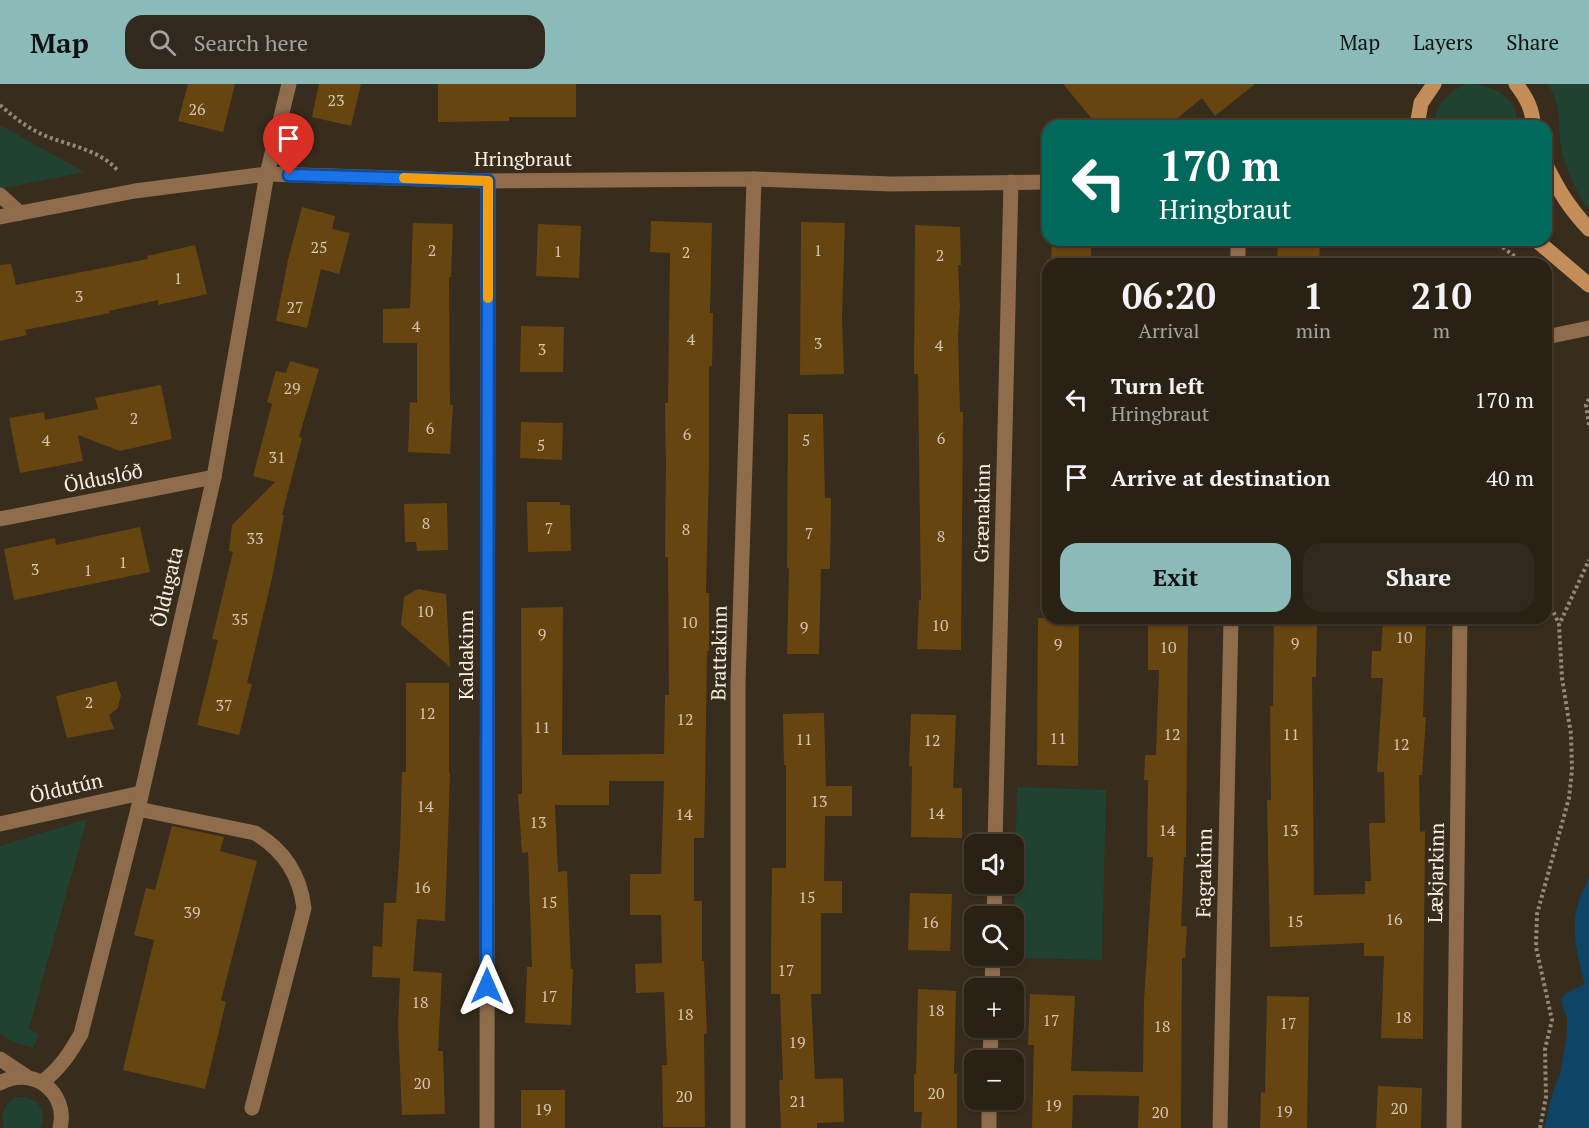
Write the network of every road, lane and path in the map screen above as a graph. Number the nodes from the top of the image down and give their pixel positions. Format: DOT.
graph roads {
  1 [pos="289,84"];
  2 [pos="1516,84"];
  3 [pos="1432,85"];
  4 [pos="0,105"];
  5 [pos="1416,120"];
  6 [pos="1533,120"];
  7 [pos="267,174"];
  8 [pos="1552,177"];
  9 [pos="754,179"];
  10 [pos="488,181"];
  11 [pos="1011,182"];
  12 [pos="1042,182"];
  13 [pos="135,191"];
  14 [pos="0,195"];
  15 [pos="20,213"];
  16 [pos="0,217"];
  17 [pos="1589,229"];
  18 [pos="1501,246"];
  19 [pos="1543,246"];
  20 [pos="1516,258"];
  21 [pos="1589,285"];
  22 [pos="1589,328"];
  23 [pos="1552,336"];
  24 [pos="1589,399"];
  25 [pos="1589,425"];
  26 [pos="214,477"];
  27 [pos="0,519"];
  28 [pos="1589,560"];
  29 [pos="1552,609"];
  30 [pos="1231,624"];
  31 [pos="1460,624"];
  32 [pos="1559,625"];
  33 [pos="141,793"];
  34 [pos="138,809"];
  35 [pos="0,825"];
  36 [pos="995,834"];
  37 [pos="0,1059"];
  38 [pos="34,1079"];
  39 [pos="0,1083"];
  40 [pos="252,1107"];
  41 [pos="990,1110"];
  42 [pos="60,1128"];
  43 [pos="487,1128"];
  44 [pos="738,1128"];
  45 [pos="989,1128"];
  46 [pos="1220,1128"];
  47 [pos="1455,1128"];
  48 [pos="1540,1128"];
  1 -- 7 [label="street, Öldugata"];
  2 -- 6 [label="main road"];
  3 -- 5 [label="main road"];
  4 -- 13 [label="path"];
  7 -- 10 [label="street, Hringbraut"];
  7 -- 13 [label="street, Hringbraut"];
  7 -- 26 [label="street, Öldugata"];
  8 -- 17 [label="main road"];
  9 -- 10 [label="street, Hringbraut"];
  9 -- 11 [label="street, Hringbraut"];
  9 -- 44 [label="street, Brattakinn"];
  10 -- 43 [label="street, Kaldakinn"];
  11 -- 12 [label="street, Hringbraut"];
  11 -- 36 [label="street, Grænakinn"];
  13 -- 15 [label="street, Hringbraut"];
  14 -- 15 [label="street"];
  15 -- 16 [label="street, Hringbraut"];
  18 -- 20 [label="path"];
  19 -- 21 [label="main road"];
  22 -- 23 [label="street"];
  24 -- 25 [label="path"];
  26 -- 27 [label="street, Ölduslóð"];
  26 -- 33 [label="street, Öldugata"];
  28 -- 32 [label="path"];
  29 -- 32 [label="path"];
  30 -- 46 [label="street, Fagrakinn"];
  31 -- 47 [label="street, Lækjarkinn"];
  32 -- 48 [label="path"];
  33 -- 34 [label="street, Öldugata"];
  33 -- 35 [label="street, Öldutún"];
  34 -- 38 [label="street, Öldugata"];
  34 -- 40 [label="street"];
  37 -- 38 [label="street"];
  38 -- 39 [label="street"];
  38 -- 42 [label="street"];
  41 -- 45 [label="street"];
}
